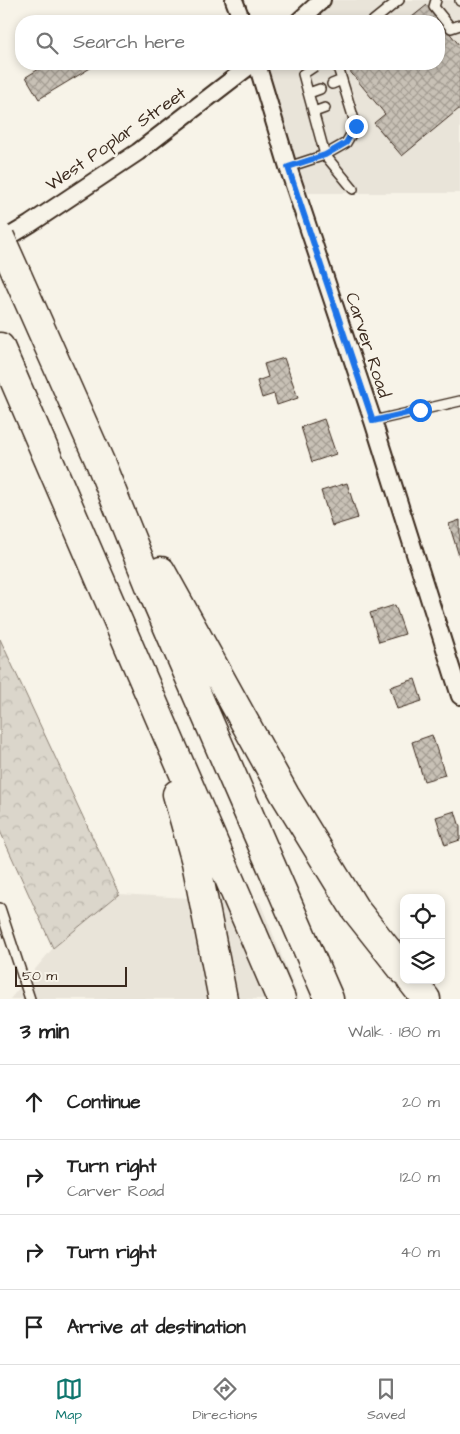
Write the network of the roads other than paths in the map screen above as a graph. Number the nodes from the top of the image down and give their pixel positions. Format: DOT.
graph roads {
  1 [pos="234,0"];
  2 [pos="322,0"];
  3 [pos="399,0"];
  4 [pos="436,0"];
  5 [pos="240,15"];
  6 [pos="306,15"];
  7 [pos="380,15"];
  8 [pos="440,15"];
  9 [pos="445,21"];
  10 [pos="460,25"];
  11 [pos="244,70"];
  12 [pos="259,70"];
  13 [pos="309,70"];
  14 [pos="339,70"];
  15 [pos="342,80"];
  16 [pos="332,84"];
  17 [pos="320,89"];
  18 [pos="309,93"];
  19 [pos="325,108"];
  20 [pos="314,112"];
  21 [pos="325,155"];
  22 [pos="288,167"];
  23 [pos="354,188"];
  24 [pos="0,237"];
  25 [pos="0,242"];
  26 [pos="0,347"];
  27 [pos="460,401"];
  28 [pos="373,421"];
  29 [pos="100,462"];
  30 [pos="460,696"];
  31 [pos="158,714"];
  32 [pos="0,908"];
  33 [pos="400,966"];
  34 [pos="414,984"];
  35 [pos="30,999"];
  36 [pos="223,999"];
  37 [pos="281,999"];
  38 [pos="329,999"];
  39 [pos="426,999"];
  1 -- 5 [label="street"];
  2 -- 6 [label="street"];
  3 -- 7 [label="lane"];
  4 -- 8 [label="lane"];
  9 -- 10 [label="lane"];
  11 -- 25 [label="street, West Poplar Street"];
  12 -- 22 [label="street, Carver Road"];
  13 -- 18 [label="lane"];
  14 -- 15 [label="lane"];
  15 -- 16 [label="lane"];
  15 -- 21 [label="lane"];
  17 -- 18 [label="lane"];
  18 -- 20 [label="lane"];
  19 -- 20 [label="lane"];
  20 -- 21 [label="lane"];
  21 -- 22 [label="lane"];
  21 -- 23 [label="lane"];
  22 -- 28 [label="street, Carver Road"];
  24 -- 29 [label="highway, bridge"];
  26 -- 31 [label="highway"];
  27 -- 28 [label="lane"];
  28 -- 30 [label="street, Carver Road"];
  29 -- 33 [label="highway"];
  29 -- 38 [label="highway"];
  31 -- 36 [label="highway"];
  31 -- 37 [label="highway"];
  32 -- 35 [label="lane"];
  34 -- 39 [label="highway"];
}
